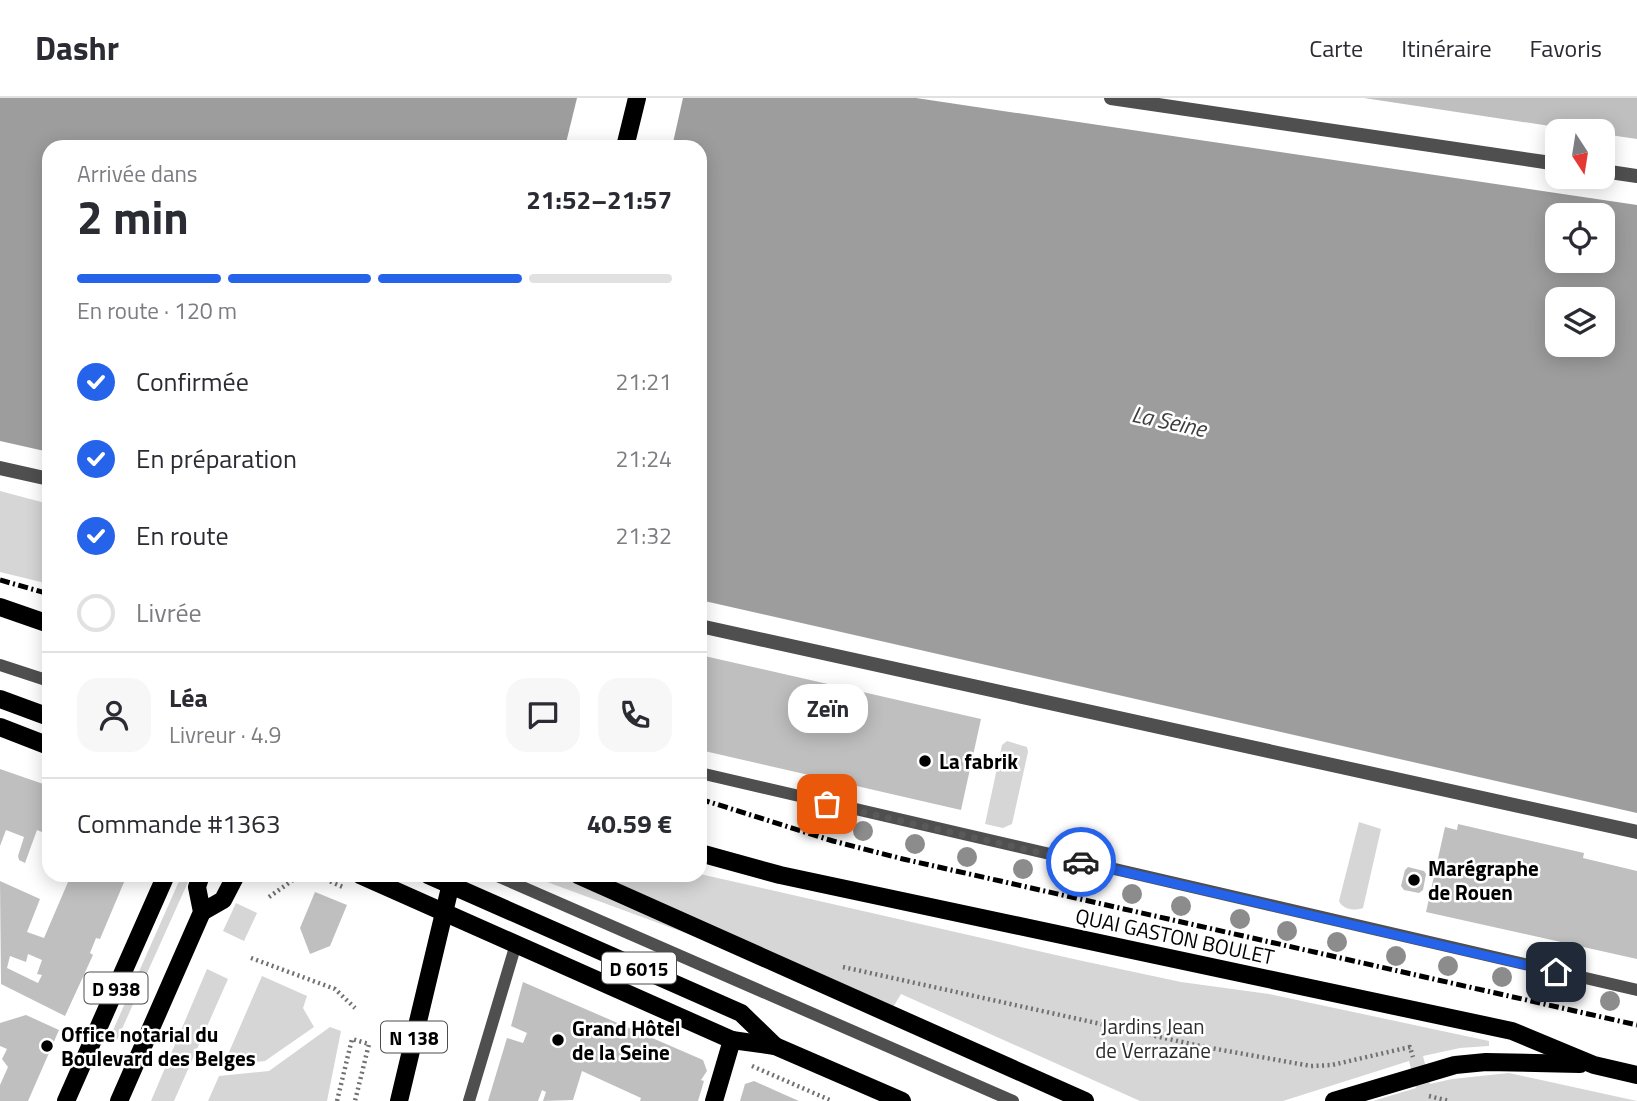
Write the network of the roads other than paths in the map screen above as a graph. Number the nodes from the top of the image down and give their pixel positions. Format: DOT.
graph roads {
  1 [pos="637,98"];
  2 [pos="1111,98"];
  3 [pos="627,140"];
  4 [pos="1545,162"];
  5 [pos="1615,173"];
  6 [pos="1637,176"];
  7 [pos="0,468"];
  8 [pos="42,477"];
  9 [pos="0,607"];
  10 [pos="42,622"];
  11 [pos="707,628"];
  12 [pos="0,665"];
  13 [pos="42,679"];
  14 [pos="0,699"];
  15 [pos="42,714"];
  16 [pos="0,727"];
  17 [pos="42,743"];
  18 [pos="707,775"];
  19 [pos="1637,832"];
  20 [pos="707,855"];
  21 [pos="163,882"];
  22 [pos="199,882"];
  23 [pos="232,882"];
  24 [pos="376,882"];
  25 [pos="444,882"];
  26 [pos="451,882"];
  27 [pos="511,882"];
  28 [pos="594,882"];
  29 [pos="202,912"];
  30 [pos="516,944"];
  31 [pos="1637,990"];
  32 [pos="732,1040"];
  33 [pos="775,1046"];
  34 [pos="1594,1065"];
  35 [pos="1637,1074"];
  36 [pos="66,1101"];
  37 [pos="119,1101"];
  38 [pos="399,1101"];
  39 [pos="470,1101"];
  40 [pos="714,1101"];
  41 [pos="902,1101"];
  42 [pos="1013,1101"];
  43 [pos="1085,1101"];
  44 [pos="1334,1101"];
  1 -- 3 [label="main road"];
  2 -- 4 [label="street"];
  5 -- 6 [label="street"];
  7 -- 8 [label="street"];
  9 -- 10 [label="main road"];
  11 -- 19 [label="street"];
  12 -- 13 [label="lane"];
  14 -- 15 [label="main road"];
  16 -- 17 [label="main road"];
  18 -- 31 [label="lane"];
  20 -- 34 [label="main road, QUAI GASTON BOULET"];
  21 -- 36 [label="main road, D 938"];
  22 -- 29 [label="main road"];
  23 -- 29 [label="main road"];
  24 -- 30 [label="main road, D 6015"];
  25 -- 33 [label="main road, D 6015"];
  26 -- 38 [label="main road, N 138"];
  27 -- 42 [label="lane"];
  28 -- 43 [label="main road"];
  29 -- 37 [label="main road"];
  30 -- 32 [label="main road, D 6015"];
  30 -- 39 [label="lane"];
  32 -- 33 [label="main road, D 6015"];
  32 -- 40 [label="main road"];
  33 -- 41 [label="main road, D 6015"];
  34 -- 35 [label="main road, QUAI GASTON BOULET"];
  34 -- 44 [label="main road"];
}
